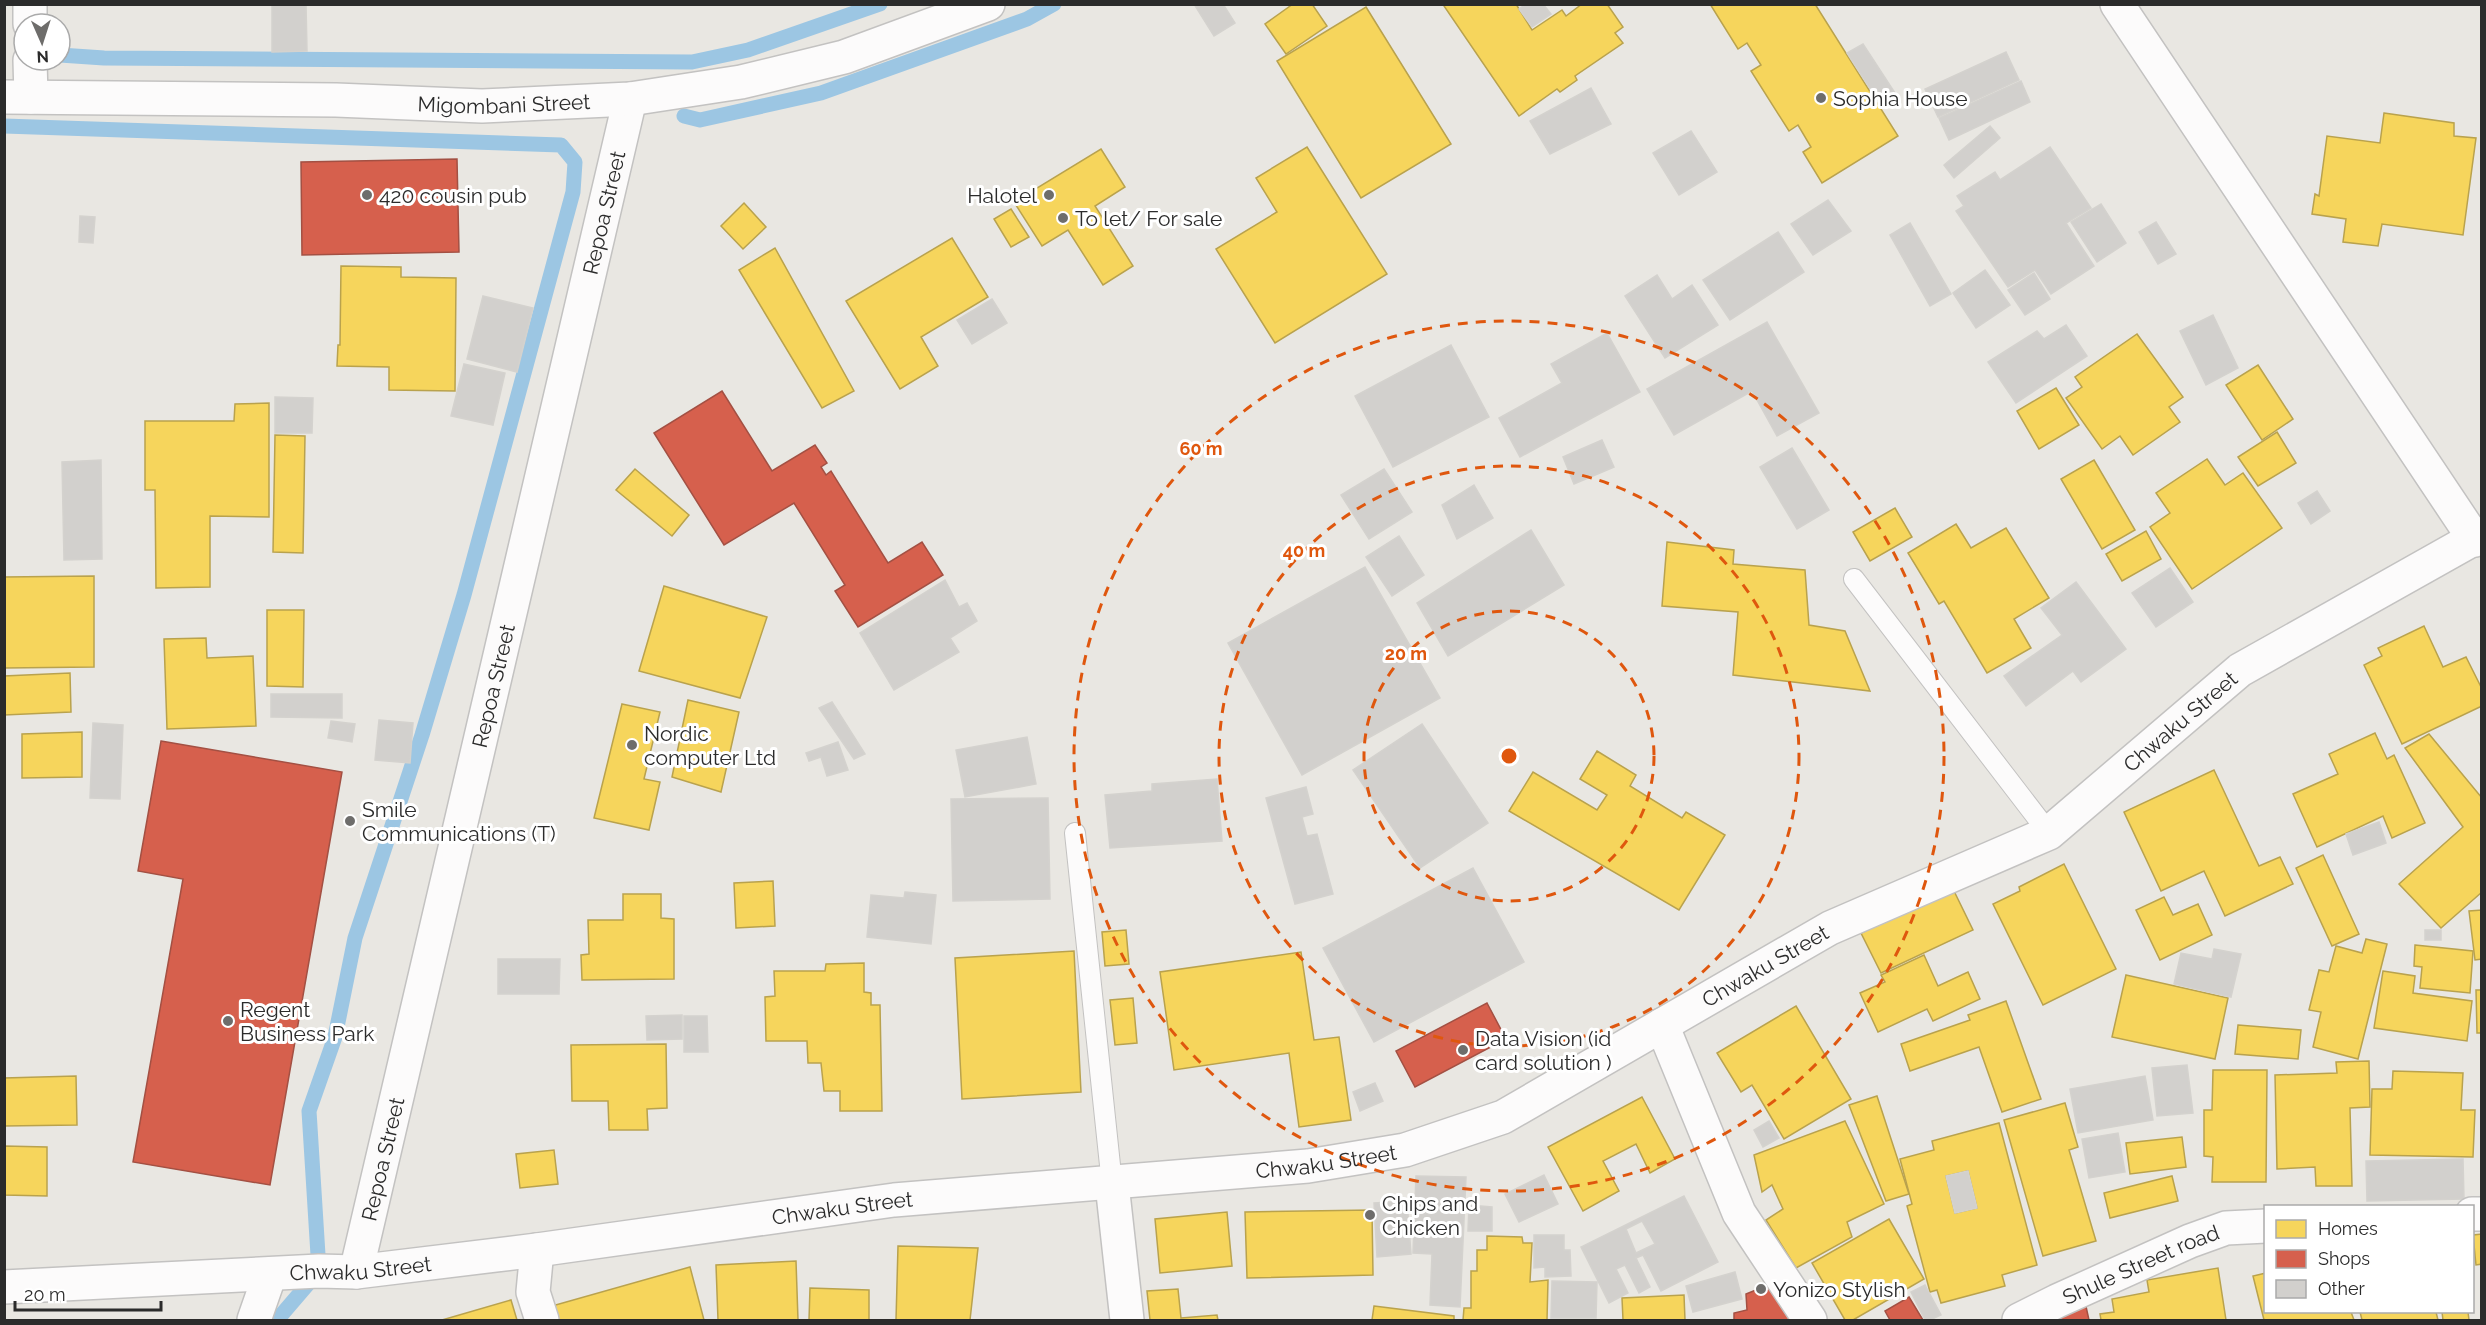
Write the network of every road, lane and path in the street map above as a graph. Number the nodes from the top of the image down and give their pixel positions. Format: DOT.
graph roads {
  1 [pos="988,4"];
  2 [pos="2117,4"];
  3 [pos="26,72"];
  4 [pos="18,97"];
  5 [pos="630,99"];
  6 [pos="2478,537"];
  7 [pos="1854,579"];
  8 [pos="1075,832"];
  9 [pos="2049,833"];
  10 [pos="1662,1025"];
  11 [pos="1112,1184"];
  12 [pos="2264,1226"];
  13 [pos="537,1250"];
  14 [pos="356,1272"];
  15 [pos="270,1274"];
  16 [pos="4,1287"];
  17 [pos="254,1320"];
  18 [pos="542,1320"];
  19 [pos="1127,1320"];
  20 [pos="1810,1320"];
  21 [pos="2019,1320"];
  1 -- 5 [label="main road, Migombani Street"];
  2 -- 6 [label="main road"];
  3 -- 4 [label="main road"];
  4 -- 5 [label="main road, Migombani Street"];
  5 -- 14 [label="main road, Repoa Street"];
  6 -- 9 [label="main road, Chwaku Street"];
  7 -- 9 [label="lane"];
  8 -- 11 [label="lane"];
  9 -- 10 [label="main road, Chwaku Street"];
  10 -- 11 [label="main road, Chwaku Street"];
  10 -- 20 [label="main road"];
  11 -- 13 [label="main road, Chwaku Street"];
  11 -- 19 [label="main road"];
  12 -- 21 [label="main road, Shule Street road"];
  13 -- 14 [label="main road, Chwaku Street"];
  13 -- 18 [label="main road"];
  14 -- 15 [label="main road, Chwaku Street"];
  15 -- 16 [label="main road, Chwaku Street"];
  15 -- 17 [label="main road"];
}
